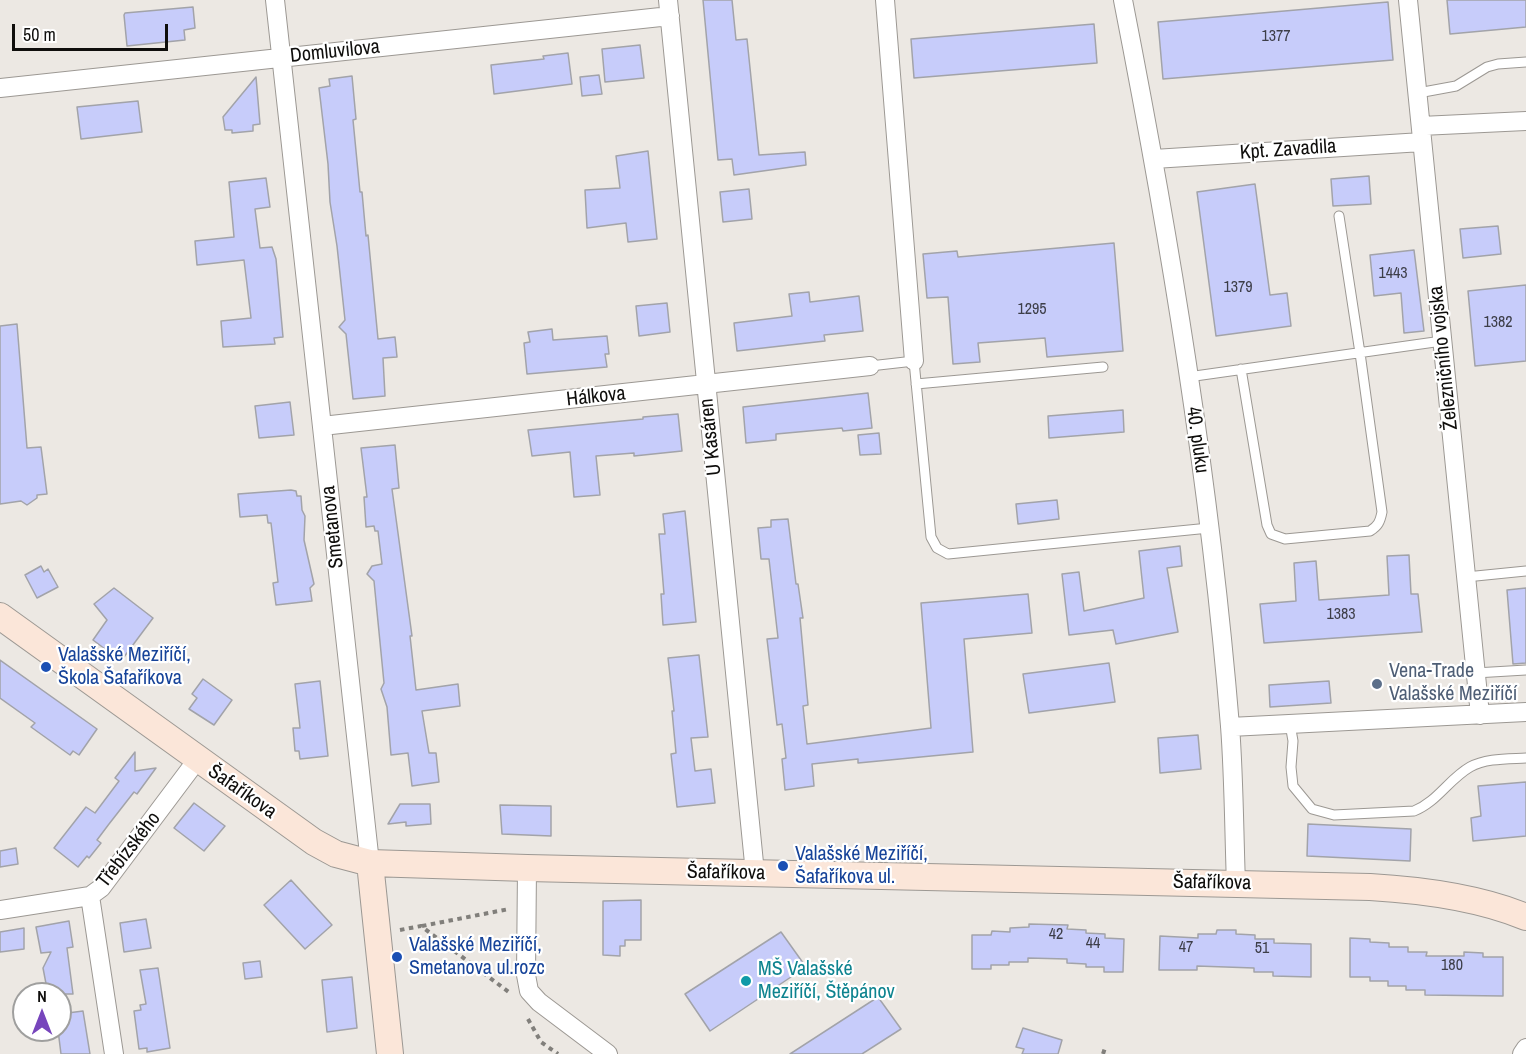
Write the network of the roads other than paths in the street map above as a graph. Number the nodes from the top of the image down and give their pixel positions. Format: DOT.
graph roads {
  1 [pos="275,0"];
  2 [pos="885,0"];
  3 [pos="1123,0"];
  4 [pos="1408,0"];
  5 [pos="669,8"];
  6 [pos="282,58"];
  7 [pos="1526,62"];
  8 [pos="0,88"];
  9 [pos="1418,93"];
  10 [pos="1526,121"];
  11 [pos="1422,134"];
  12 [pos="1154,159"];
  13 [pos="1339,216"];
  14 [pos="1442,341"];
  15 [pos="1360,353"];
  16 [pos="914,361"];
  17 [pos="870,366"];
  18 [pos="1103,367"];
  19 [pos="1241,369"];
  20 [pos="1188,377"];
  21 [pos="706,384"];
  22 [pos="916,384"];
  23 [pos="322,426"];
  24 [pos="1209,528"];
  25 [pos="1526,571"];
  26 [pos="1466,577"];
  27 [pos="0,616"];
  28 [pos="1526,670"];
  29 [pos="1475,673"];
  30 [pos="1526,712"];
  31 [pos="1480,715"];
  32 [pos="1290,724"];
  33 [pos="1230,727"];
  34 [pos="1526,758"];
  35 [pos="197,760"];
  36 [pos="370,863"];
  37 [pos="527,868"];
  38 [pos="755,873"];
  39 [pos="1236,884"];
  40 [pos="90,896"];
  41 [pos="0,910"];
  42 [pos="1526,917"];
  43 [pos="1526,1048"];
  44 [pos="114,1054"];
  45 [pos="390,1054"];
  46 [pos="608,1054"];
  47 [pos="1522,1054"];
  1 -- 6 [label="street, Smetanova"];
  2 -- 16 [label="street"];
  3 -- 12 [label="street, 40. pluku"];
  4 -- 9 [label="street, Železničního vojska"];
  5 -- 6 [label="street, Domluvilova"];
  5 -- 21 [label="street, U Kasáren"];
  6 -- 8 [label="street, Domluvilova"];
  6 -- 23 [label="street, Smetanova"];
  7 -- 9 [label="lane"];
  9 -- 11 [label="street, Železničního vojska"];
  10 -- 11 [label="street, Kpt. Zavadila"];
  11 -- 12 [label="street, Kpt. Zavadila"];
  11 -- 14 [label="street, Železničního vojska"];
  12 -- 20 [label="street, 40. pluku"];
  13 -- 15 [label="lane"];
  14 -- 15 [label="lane"];
  14 -- 26 [label="street, Železničního vojska"];
  15 -- 19 [label="lane"];
  15 -- 19 [label="lane"];
  16 -- 17 [label="lane"];
  16 -- 22 [label="lane"];
  17 -- 21 [label="street, Hálkova"];
  18 -- 22 [label="lane"];
  19 -- 20 [label="lane"];
  20 -- 24 [label="street, 40. pluku"];
  21 -- 23 [label="street, Hálkova"];
  21 -- 38 [label="street, U Kasáren"];
  22 -- 24 [label="lane"];
  23 -- 36 [label="street, Smetanova"];
  24 -- 33 [label="street, 40. pluku"];
  25 -- 26 [label="lane"];
  26 -- 29 [label="street, Železničního vojska"];
  27 -- 35 [label="street, Šafaříkova"];
  28 -- 29 [label="lane"];
  29 -- 31 [label="street, Železničního vojska"];
  30 -- 31 [label="street"];
  31 -- 32 [label="street"];
  32 -- 33 [label="street"];
  32 -- 34 [label="lane"];
  33 -- 39 [label="street, 40. pluku"];
  35 -- 36 [label="street, Šafaříkova"];
  35 -- 40 [label="street, Třebízského"];
  36 -- 37 [label="street, Šafaříkova"];
  36 -- 45 [label="street, Smetanova"];
  37 -- 38 [label="street, Šafaříkova"];
  37 -- 46 [label="street"];
  38 -- 39 [label="street, Šafaříkova"];
  39 -- 42 [label="street, Šafaříkova"];
  40 -- 41 [label="street"];
  40 -- 44 [label="street, Třebízského"];
  43 -- 47 [label="street"];
}
